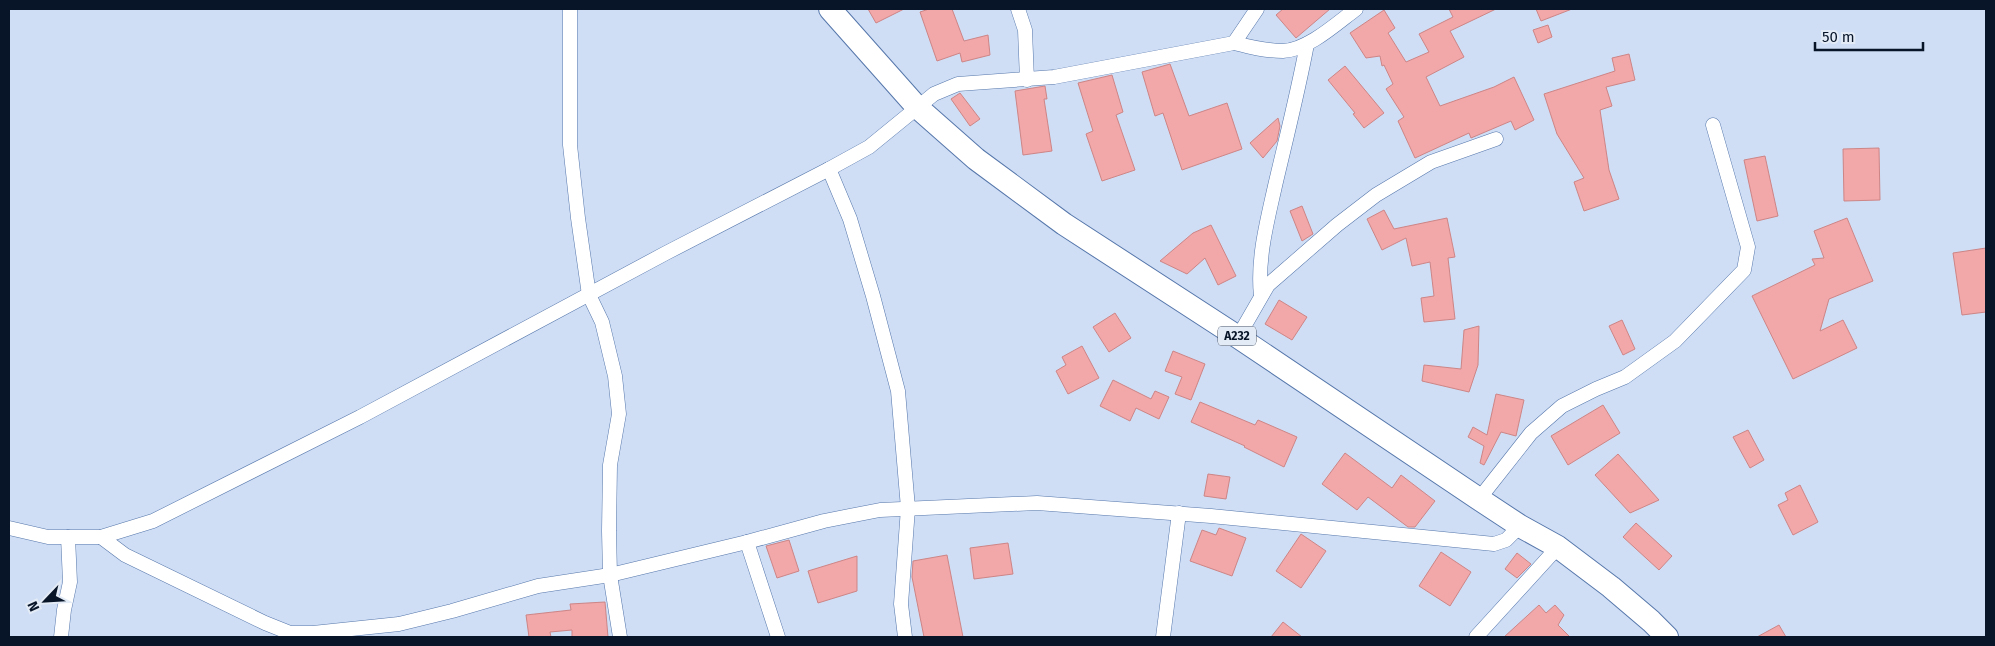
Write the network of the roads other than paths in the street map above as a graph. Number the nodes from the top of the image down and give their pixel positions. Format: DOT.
graph roads {
  1 [pos="570,9"];
  2 [pos="830,9"];
  3 [pos="1018,9"];
  4 [pos="1256,9"];
  5 [pos="1356,9"];
  6 [pos="1234,43"];
  7 [pos="1307,44"];
  8 [pos="1027,80"];
  9 [pos="917,107"];
  10 [pos="1713,125"];
  11 [pos="1496,139"];
  12 [pos="829,169"];
  13 [pos="589,295"];
  14 [pos="1260,296"];
  15 [pos="1238,337"];
  16 [pos="1479,500"];
  17 [pos="908,508"];
  18 [pos="1178,513"];
  19 [pos="1520,526"];
  20 [pos="9,528"];
  21 [pos="68,537"];
  22 [pos="101,537"];
  23 [pos="747,542"];
  24 [pos="1558,547"];
  25 [pos="610,575"];
  26 [pos="313,635"];
  27 [pos="61,637"];
  28 [pos="620,637"];
  29 [pos="778,637"];
  30 [pos="905,637"];
  31 [pos="1163,637"];
  32 [pos="1476,637"];
  33 [pos="1667,637"];
  1 -- 13 [label="street"];
  2 -- 9 [label="main road, A232"];
  3 -- 8 [label="street"];
  4 -- 6 [label="street"];
  5 -- 7 [label="street"];
  6 -- 7 [label="street"];
  6 -- 8 [label="street"];
  7 -- 14 [label="street"];
  8 -- 9 [label="street"];
  9 -- 12 [label="street"];
  9 -- 15 [label="main road, A232"];
  10 -- 16 [label="street"];
  11 -- 14 [label="street"];
  12 -- 13 [label="street"];
  12 -- 17 [label="street"];
  13 -- 22 [label="street"];
  13 -- 25 [label="street"];
  14 -- 15 [label="street"];
  15 -- 16 [label="main road, A232"];
  16 -- 19 [label="main road, A232"];
  17 -- 18 [label="street"];
  17 -- 23 [label="street"];
  17 -- 30 [label="street"];
  18 -- 19 [label="street"];
  18 -- 31 [label="street"];
  19 -- 24 [label="main road, A232"];
  20 -- 21 [label="street"];
  21 -- 22 [label="street"];
  21 -- 27 [label="street"];
  22 -- 26 [label="street"];
  23 -- 25 [label="street"];
  23 -- 29 [label="street"];
  24 -- 32 [label="street"];
  24 -- 33 [label="main road, A232"];
  25 -- 26 [label="street"];
  25 -- 28 [label="street"];
}
